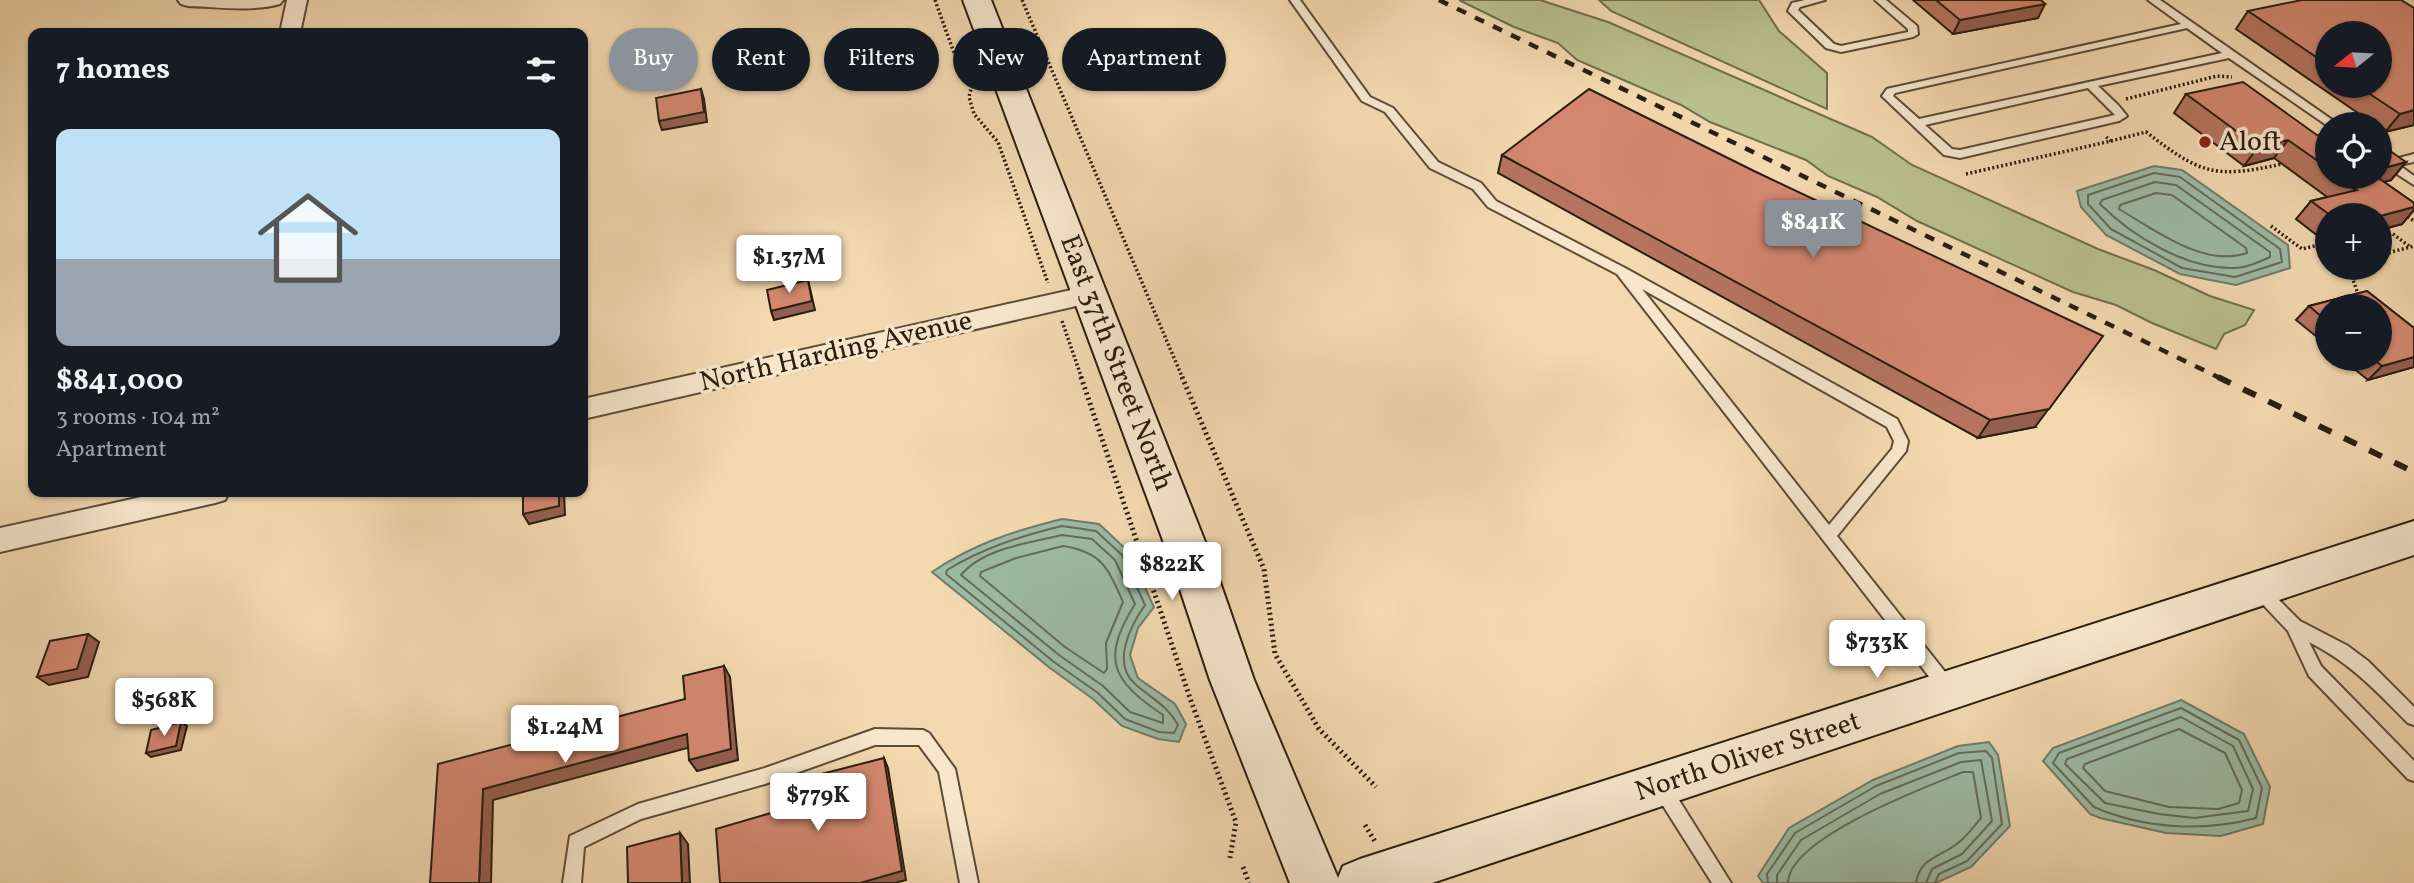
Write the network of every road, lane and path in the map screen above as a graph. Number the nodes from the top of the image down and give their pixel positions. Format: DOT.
graph roads {
  1 [pos="188,0"];
  2 [pos="273,0"];
  3 [pos="297,0"];
  4 [pos="935,0"];
  5 [pos="977,0"];
  6 [pos="1022,0"];
  7 [pos="1295,0"];
  8 [pos="1821,0"];
  9 [pos="1880,0"];
  10 [pos="2154,0"];
  11 [pos="2189,25"];
  12 [pos="291,28"];
  13 [pos="2231,54"];
  14 [pos="2238,81"];
  15 [pos="2092,84"];
  16 [pos="2127,104"];
  17 [pos="2315,112"];
  18 [pos="1917,123"];
  19 [pos="2098,130"];
  20 [pos="2123,131"];
  21 [pos="2146,132"];
  22 [pos="2111,141"];
  23 [pos="2414,158"];
  24 [pos="2392,160"];
  25 [pos="2282,164"];
  26 [pos="2392,166"];
  27 [pos="1966,174"];
  28 [pos="2414,181"];
  29 [pos="2393,206"];
  30 [pos="2414,221"];
  31 [pos="2271,226"];
  32 [pos="2393,234"];
  33 [pos="2315,246"];
  34 [pos="2412,246"];
  35 [pos="2392,252"];
  36 [pos="1621,271"];
  37 [pos="1072,298"];
  38 [pos="588,408"];
  39 [pos="184,497"];
  40 [pos="1829,535"];
  41 [pos="2414,538"];
  42 [pos="0,540"];
  43 [pos="2260,591"];
  44 [pos="2294,626"];
  45 [pos="1950,691"];
  46 [pos="2414,718"];
  47 [pos="2414,773"];
  48 [pos="1660,786"];
  49 [pos="1376,787"];
  50 [pos="1230,858"];
  51 [pos="1243,867"];
  52 [pos="572,883"];
  53 [pos="969,883"];
  54 [pos="1249,883"];
  55 [pos="1315,883"];
  56 [pos="1360,883"];
  57 [pos="1722,883"];
  1 -- 2 [label="street"];
  3 -- 12 [label="street"];
  4 -- 37 [label="path"];
  5 -- 37 [label="main road, East 37th Street North"];
  6 -- 49 [label="path"];
  7 -- 36 [label="lane"];
  8 -- 9 [label="lane"];
  10 -- 11 [label="lane"];
  11 -- 13 [label="lane"];
  11 -- 18 [label="lane"];
  13 -- 15 [label="lane"];
  13 -- 17 [label="lane"];
  14 -- 16 [label="path"];
  15 -- 18 [label="lane"];
  15 -- 18 [label="lane"];
  19 -- 22 [label="path"];
  20 -- 21 [label="path"];
  21 -- 22 [label="path"];
  21 -- 25 [label="path"];
  22 -- 27 [label="path"];
  23 -- 24 [label="lane"];
  26 -- 28 [label="lane"];
  29 -- 30 [label="path"];
  31 -- 33 [label="path"];
  32 -- 34 [label="path"];
  34 -- 35 [label="path"];
  36 -- 40 [label="lane"];
  36 -- 40 [label="lane"];
  37 -- 38 [label="street, North Harding Avenue"];
  37 -- 50 [label="path"];
  37 -- 55 [label="main road, East 37th Street North"];
  39 -- 42 [label="street"];
  40 -- 45 [label="lane"];
  41 -- 43 [label="main road, North Oliver Street"];
  43 -- 44 [label="lane"];
  43 -- 45 [label="main road, North Oliver Street"];
  44 -- 46 [label="lane"];
  44 -- 47 [label="lane"];
  45 -- 48 [label="main road, North Oliver Street"];
  48 -- 56 [label="main road, North Oliver Street"];
  48 -- 57 [label="lane"];
  51 -- 54 [label="path"];
  52 -- 53 [label="lane"];
}
